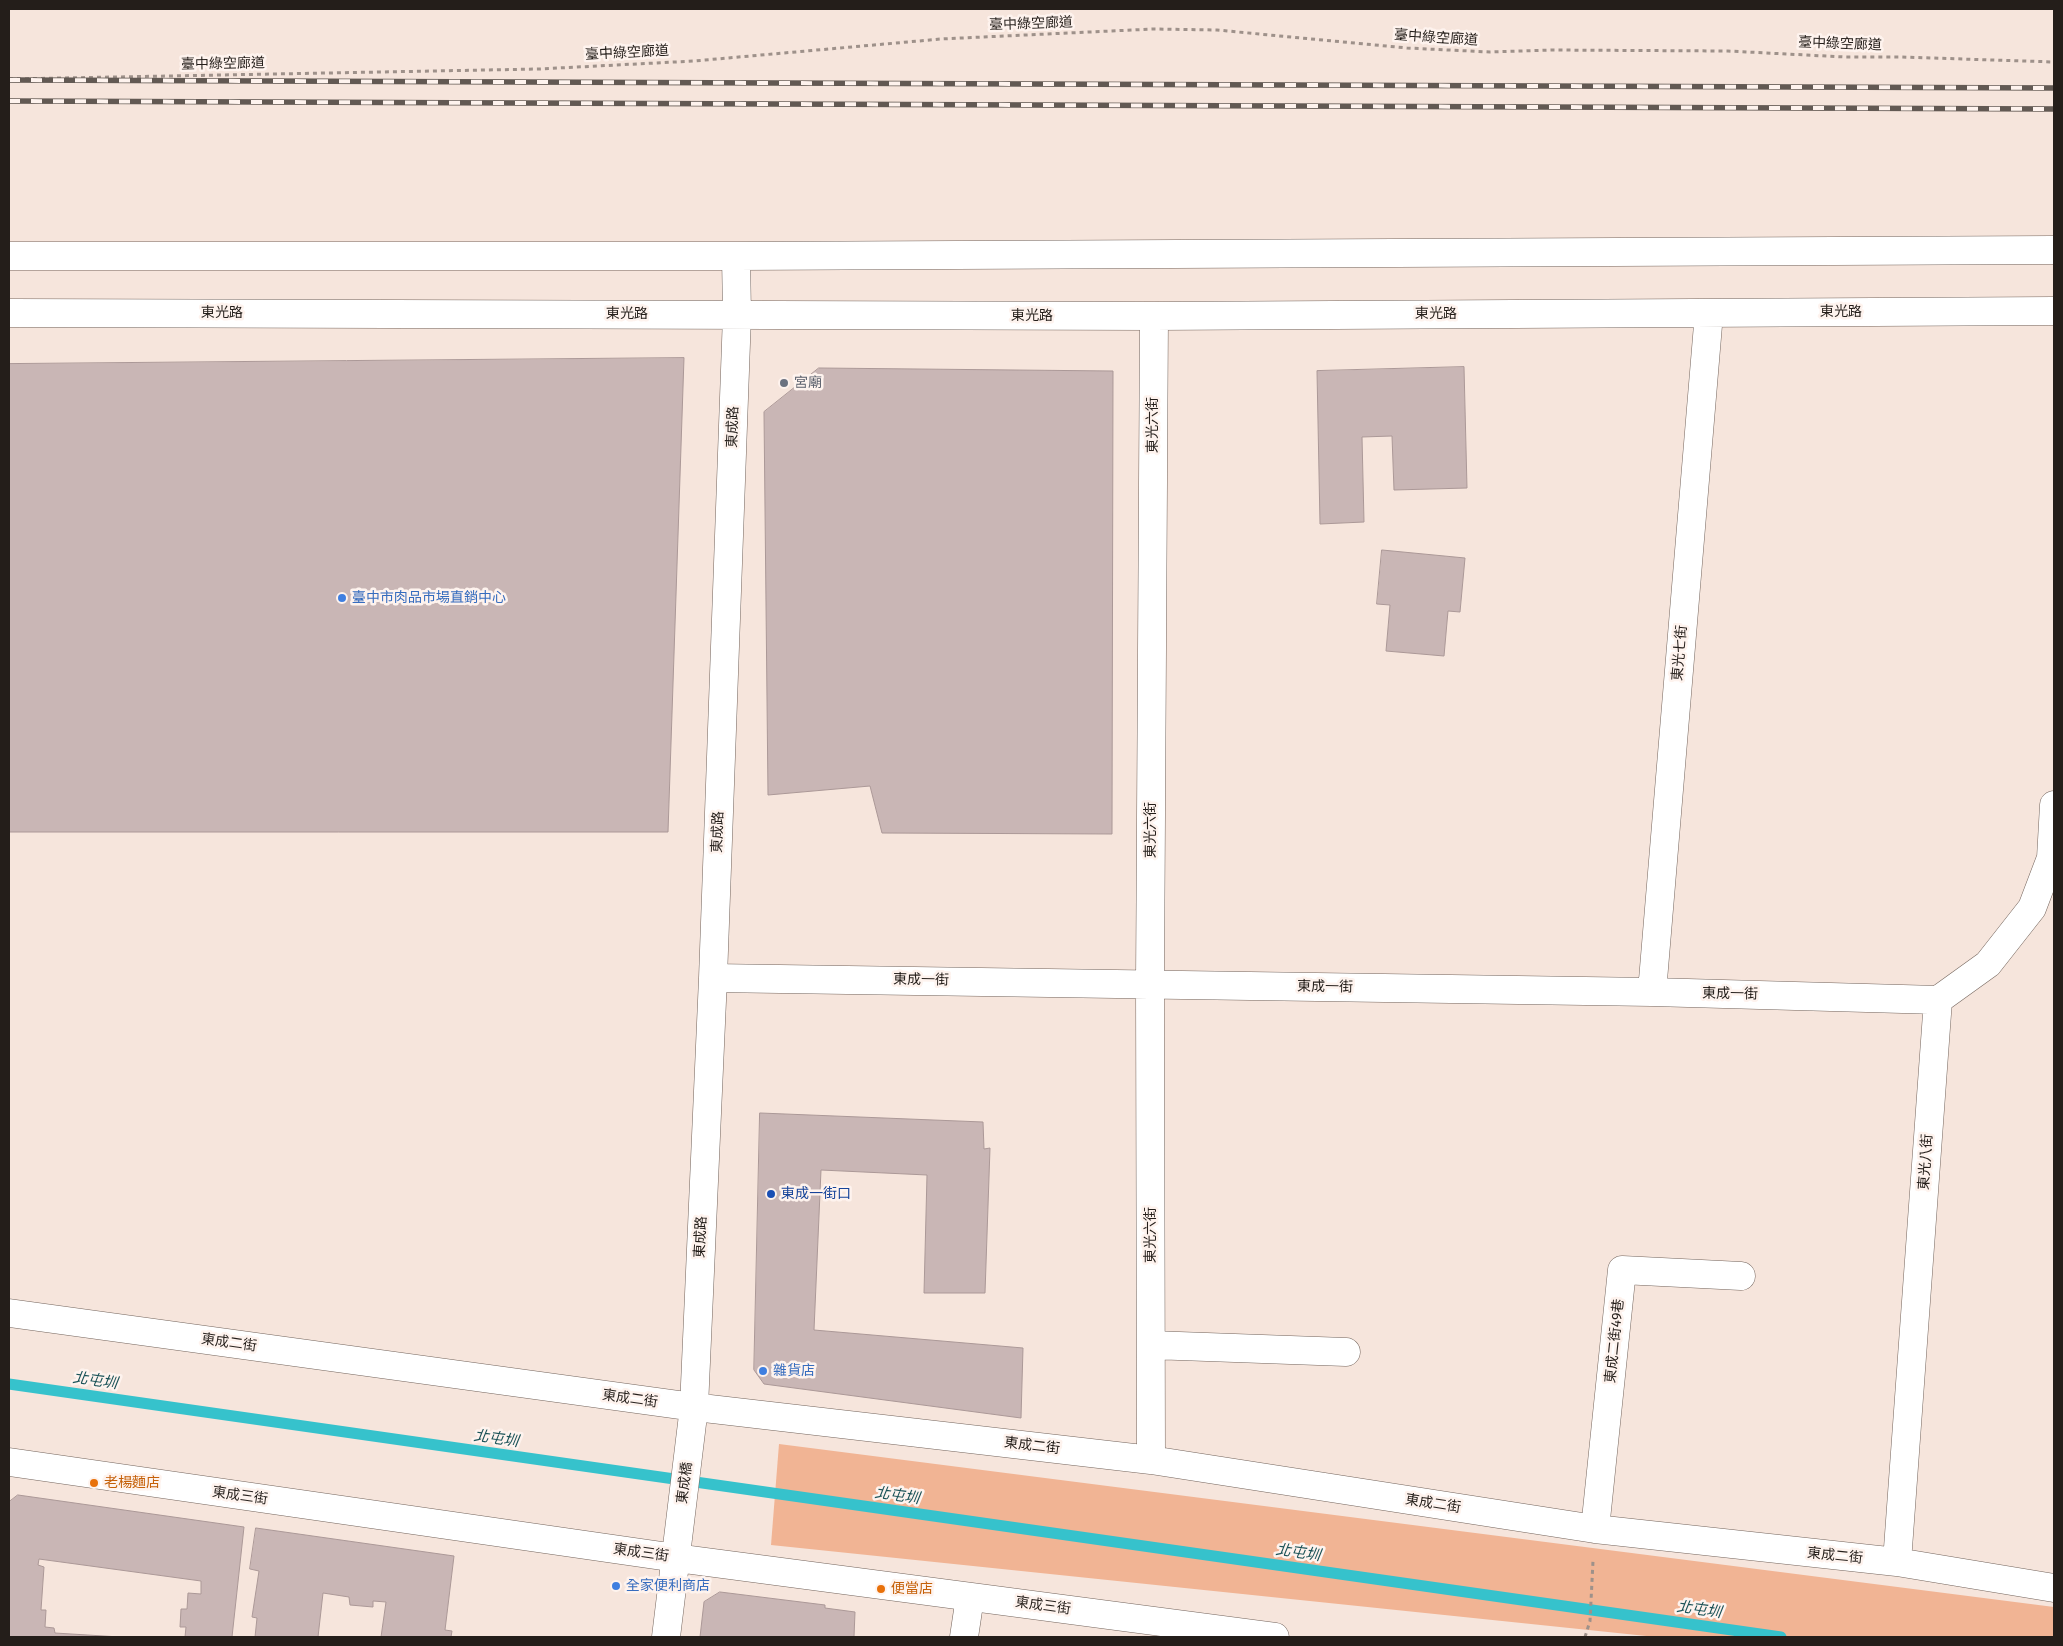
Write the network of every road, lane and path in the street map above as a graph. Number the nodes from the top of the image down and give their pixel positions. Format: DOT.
graph roads {
  1 [pos="2054,62"];
  2 [pos="9,79"];
  3 [pos="2054,250"];
  4 [pos="9,256"];
  5 [pos="736,256"];
  6 [pos="2054,311"];
  7 [pos="9,313"];
  8 [pos="1709,313"];
  9 [pos="737,314"];
  10 [pos="1154,316"];
  11 [pos="2054,805"];
  12 [pos="712,978"];
  13 [pos="1150,984"];
  14 [pos="1652,992"];
  15 [pos="1938,1000"];
  16 [pos="1741,1276"];
  17 [pos="9,1313"];
  18 [pos="1151,1345"];
  19 [pos="1346,1352"];
  20 [pos="694,1407"];
  21 [pos="1151,1460"];
  22 [pos="9,1462"];
  23 [pos="1595,1529"];
  24 [pos="676,1558"];
  25 [pos="1897,1562"];
  26 [pos="1592,1573"];
  27 [pos="2054,1588"];
  28 [pos="970,1597"];
  29 [pos="666,1637"];
  30 [pos="964,1637"];
  31 [pos="1275,1637"];
  32 [pos="1585,1637"];
  1 -- 2 [label="path, 臺中綠空廊道"];
  3 -- 5 [label="street"];
  4 -- 5 [label="street"];
  5 -- 9 [label="street, 東成路"];
  6 -- 8 [label="street, 東光路"];
  7 -- 9 [label="street, 東光路"];
  8 -- 10 [label="street, 東光路"];
  8 -- 14 [label="street, 東光七街"];
  9 -- 10 [label="street, 東光路"];
  9 -- 12 [label="street, 東成路"];
  10 -- 13 [label="street, 東光六街"];
  11 -- 15 [label="street"];
  12 -- 13 [label="street, 東成一街"];
  12 -- 20 [label="street, 東成路"];
  13 -- 14 [label="street, 東成一街"];
  13 -- 18 [label="street, 東光六街"];
  14 -- 15 [label="street, 東成一街"];
  15 -- 25 [label="street, 東光八街"];
  16 -- 23 [label="street, 東成二街49巷"];
  17 -- 20 [label="street, 東成二街"];
  18 -- 19 [label="street"];
  18 -- 21 [label="street, 東光六街"];
  20 -- 21 [label="street, 東成二街"];
  20 -- 24 [label="street, 東成橋"];
  21 -- 23 [label="street, 東成二街"];
  22 -- 24 [label="street, 東成三街"];
  23 -- 25 [label="street, 東成二街"];
  24 -- 28 [label="street, 東成三街"];
  24 -- 29 [label="street"];
  25 -- 27 [label="street, 東成二街"];
  26 -- 32 [label="path"];
  28 -- 30 [label="street"];
  28 -- 31 [label="street, 東成三街"];
}
